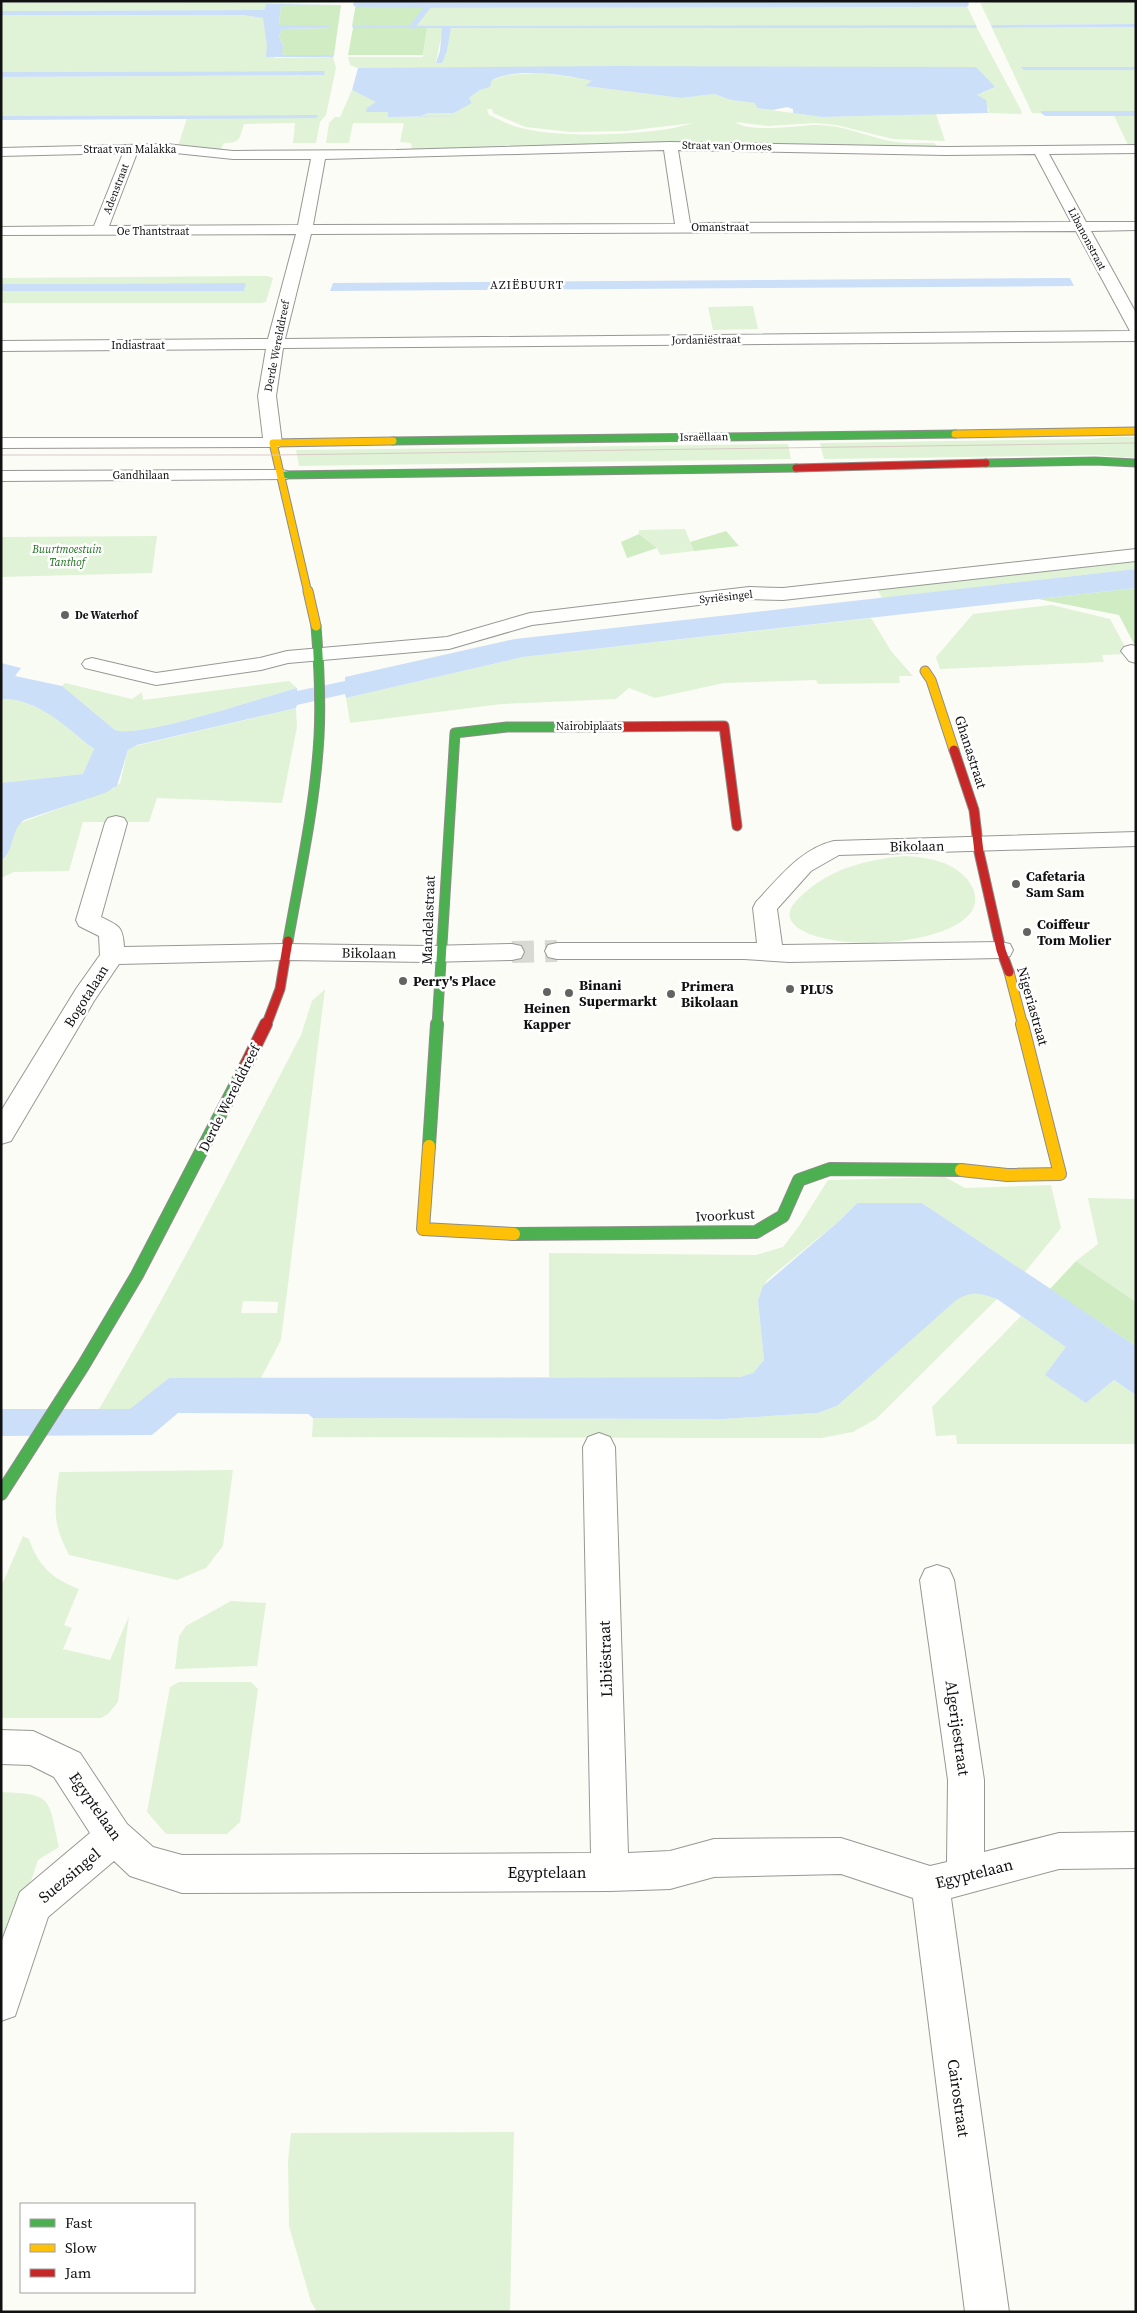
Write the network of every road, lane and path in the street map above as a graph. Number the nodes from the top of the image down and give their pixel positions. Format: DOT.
graph roads {
  1 [pos="670,146"];
  2 [pos="132,148"];
  3 [pos="1136,149"];
  4 [pos="1040,150"];
  5 [pos="1,152"];
  6 [pos="319,155"];
  7 [pos="1079,226"];
  8 [pos="1136,226"];
  9 [pos="683,227"];
  10 [pos="1,230"];
  11 [pos="100,230"];
  12 [pos="304,230"];
  13 [pos="1135,329"];
  14 [pos="275,344"];
  15 [pos="1,346"];
  16 [pos="1136,431"];
  17 [pos="1,443"];
  18 [pos="273,443"];
  19 [pos="1136,463"];
  20 [pos="282,475"];
  21 [pos="1,476"];
  22 [pos="1136,555"];
  23 [pos="319,655"];
  24 [pos="92,664"];
  25 [pos="925,671"];
  26 [pos="454,733"];
  27 [pos="116,823"];
  28 [pos="737,826"];
  29 [pos="1136,839"];
  30 [pos="978,845"];
  31 [pos="1001,950"];
  32 [pos="557,951"];
  33 [pos="770,951"];
  34 [pos="286,952"];
  35 [pos="512,952"];
  36 [pos="440,954"];
  37 [pos="112,956"];
  38 [pos="1,1134"];
  39 [pos="1060,1174"];
  40 [pos="423,1228"];
  41 [pos="599,1447"];
  42 [pos="1,1494"];
  43 [pos="937,1580"];
  44 [pos="1,1747"];
  45 [pos="114,1837"];
  46 [pos="1136,1850"];
  47 [pos="610,1872"];
  48 [pos="948,1880"];
  49 [pos="1,2002"];
  50 [pos="987,2312"];
  1 -- 4 [label="street, Straat van Ormoes"];
  1 -- 6 [label="street, Straat van Ormoes"];
  1 -- 9 [label="street"];
  2 -- 5 [label="street, Straat van Malakka"];
  2 -- 6 [label="street, Straat van Malakka"];
  2 -- 11 [label="street, Adenstraat"];
  3 -- 4 [label="street, Straat van Ormoes"];
  4 -- 7 [label="street, Libanonstraat"];
  6 -- 12 [label="street, Derde Werelddreef"];
  7 -- 8 [label="street, Omanstraat"];
  7 -- 9 [label="street, Omanstraat"];
  7 -- 13 [label="street, Libanonstraat"];
  9 -- 12 [label="street, Omanstraat"];
  10 -- 11 [label="street, Oe Thantstraat"];
  11 -- 12 [label="street, Oe Thantstraat"];
  12 -- 14 [label="street, Derde Werelddreef"];
  13 -- 14 [label="street, Jordaniëstraat"];
  14 -- 15 [label="street, Indiastraat"];
  14 -- 18 [label="street, Derde Werelddreef"];
  16 -- 18 [label="street, Israëllaan"];
  17 -- 18 [label="street"];
  18 -- 20 [label="street, Derde Werelddreef"];
  19 -- 20 [label="street"];
  20 -- 21 [label="street, Gandhilaan"];
  20 -- 23 [label="street, Derde Werelddreef"];
  22 -- 23 [label="street, Syriësingel"];
  23 -- 24 [label="street"];
  23 -- 34 [label="street, Derde Werelddreef"];
  25 -- 30 [label="street, Ghanastraat"];
  26 -- 28 [label="street, Nairobiplaats"];
  26 -- 36 [label="street, Mandelastraat"];
  27 -- 37 [label="street"];
  29 -- 30 [label="street, Bikolaan"];
  30 -- 31 [label="street, Nigeriastraat"];
  30 -- 33 [label="street, Bikolaan"];
  31 -- 33 [label="street"];
  31 -- 39 [label="street, Nigeriastraat"];
  32 -- 33 [label="street"];
  34 -- 36 [label="street, Bikolaan"];
  34 -- 37 [label="street, Bogotalaan"];
  34 -- 42 [label="street, Derde Werelddreef"];
  35 -- 36 [label="street, Bikolaan"];
  36 -- 40 [label="street, Mandelastraat"];
  37 -- 38 [label="street, Bogotalaan"];
  39 -- 40 [label="street, Ivoorkust"];
  41 -- 47 [label="street, Libiëstraat"];
  43 -- 48 [label="street, Algerijestraat"];
  44 -- 45 [label="street, Egyptelaan"];
  45 -- 47 [label="street, Egyptelaan"];
  45 -- 49 [label="street, Suezsingel"];
  46 -- 48 [label="street, Egyptelaan"];
  47 -- 48 [label="street, Egyptelaan"];
  48 -- 50 [label="street, Cairostraat"];
}
